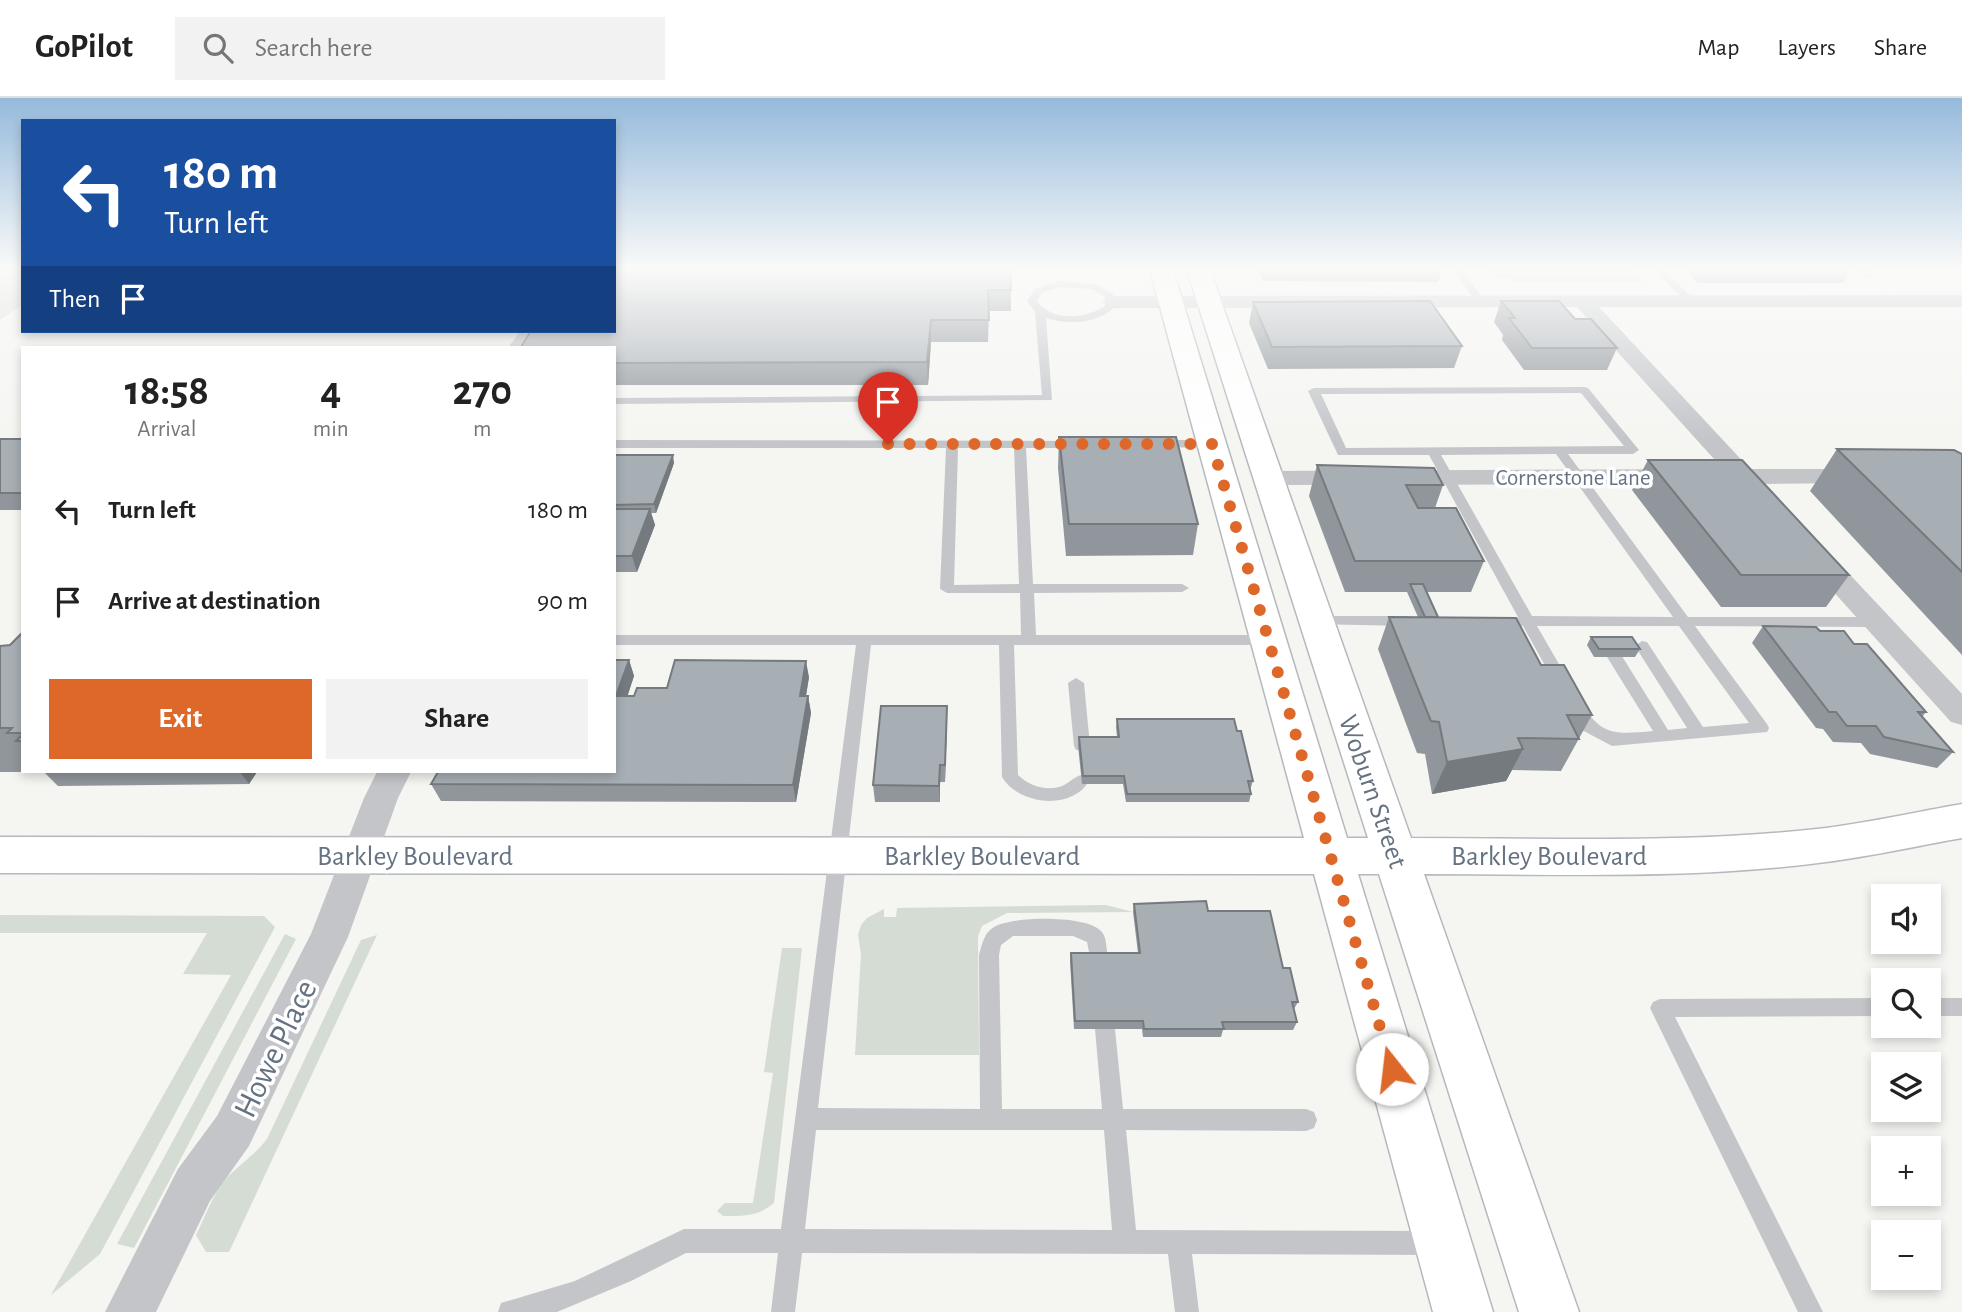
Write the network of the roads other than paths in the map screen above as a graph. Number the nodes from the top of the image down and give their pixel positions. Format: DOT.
graph roads {
  1 [pos="1041,327"];
  2 [pos="1178,327"];
  3 [pos="1216,327"];
  4 [pos="1606,327"];
  5 [pos="616,401"];
  6 [pos="616,444"];
  7 [pos="952,444"];
  8 [pos="1020,444"];
  9 [pos="1098,444"];
  10 [pos="1150,444"];
  11 [pos="1212,444"];
  12 [pos="1559,450"];
  13 [pos="1433,451"];
  14 [pos="1880,475"];
  15 [pos="1743,476"];
  16 [pos="1448,477"];
  17 [pos="1578,477"];
  18 [pos="1268,478"];
  19 [pos="1773,509"];
  20 [pos="1791,528"];
  21 [pos="1027,588"];
  22 [pos="1182,588"];
  23 [pos="1316,621"];
  24 [pos="1420,621"];
  25 [pos="1509,621"];
  26 [pos="1528,621"];
  27 [pos="1593,621"];
  28 [pos="1684,621"];
  29 [pos="1877,622"];
  30 [pos="1603,637"];
  31 [pos="616,640"];
  32 [pos="864,640"];
  33 [pos="1006,640"];
  34 [pos="1029,640"];
  35 [pos="1268,640"];
  36 [pos="1642,646"];
  37 [pos="1615,657"];
  38 [pos="1076,683"];
  39 [pos="1962,713"];
  40 [pos="1699,733"];
  41 [pos="1664,736"];
  42 [pos="1082,746"];
  43 [pos="394,773"];
  44 [pos="1081,781"];
  45 [pos="1962,821"];
  46 [pos="0,855"];
  47 [pos="360,855"];
  48 [pos="838,855"];
  49 [pos="1331,855"];
  50 [pos="1395,855"];
  51 [pos="1099,961"];
  52 [pos="1871,1007"];
  53 [pos="1941,1007"];
  54 [pos="1962,1007"];
  55 [pos="1105,1029"];
  56 [pos="807,1119"];
  57 [pos="991,1120"];
  58 [pos="1114,1120"];
  59 [pos="1306,1121"];
  60 [pos="792,1241"];
  61 [pos="1125,1242"];
  62 [pos="1179,1242"];
  63 [pos="1443,1243"];
  64 [pos="130,1312"];
  65 [pos="510,1312"];
  66 [pos="783,1312"];
  67 [pos="1187,1312"];
  68 [pos="1463,1312"];
  69 [pos="1549,1312"];
  70 [pos="1811,1312"];
  1 -- 5 [label="lane"];
  2 -- 11 [label="main road, Woburn Street"];
  3 -- 18 [label="main road, Woburn Street"];
  4 -- 15 [label="street"];
  6 -- 7 [label="lane"];
  7 -- 8 [label="lane"];
  7 -- 21 [label="lane"];
  8 -- 9 [label="lane"];
  8 -- 21 [label="lane"];
  10 -- 11 [label="lane"];
  11 -- 35 [label="main road, Woburn Street"];
  12 -- 13 [label="lane"];
  12 -- 13 [label="lane"];
  12 -- 17 [label="lane"];
  13 -- 16 [label="lane"];
  14 -- 15 [label="street, Cornerstone Lane"];
  15 -- 17 [label="street, Cornerstone Lane"];
  15 -- 19 [label="street"];
  16 -- 17 [label="street, Cornerstone Lane"];
  16 -- 18 [label="street, Cornerstone Lane"];
  16 -- 26 [label="lane"];
  17 -- 28 [label="lane"];
  18 -- 23 [label="main road, Woburn Street"];
  20 -- 29 [label="street"];
  21 -- 22 [label="lane"];
  21 -- 34 [label="lane"];
  23 -- 24 [label="lane"];
  23 -- 50 [label="main road, Woburn Street"];
  25 -- 26 [label="lane"];
  26 -- 27 [label="lane"];
  26 -- 41 [label="lane"];
  27 -- 28 [label="lane"];
  27 -- 30 [label="lane"];
  28 -- 29 [label="lane"];
  28 -- 40 [label="lane"];
  29 -- 39 [label="street"];
  31 -- 32 [label="lane"];
  32 -- 33 [label="lane"];
  32 -- 48 [label="lane"];
  33 -- 34 [label="lane"];
  33 -- 44 [label="lane"];
  34 -- 35 [label="lane"];
  35 -- 49 [label="main road, Woburn Street"];
  36 -- 40 [label="lane"];
  37 -- 41 [label="lane"];
  38 -- 42 [label="lane"];
  40 -- 41 [label="lane"];
  43 -- 47 [label="street, Howe Place"];
  45 -- 50 [label="main road, Barkley Boulevard"];
  46 -- 47 [label="main road, Barkley Boulevard"];
  47 -- 48 [label="main road, Barkley Boulevard"];
  47 -- 64 [label="street, Howe Place"];
  48 -- 49 [label="main road, Barkley Boulevard"];
  48 -- 56 [label="lane"];
  49 -- 50 [label="main road, Barkley Boulevard"];
  49 -- 63 [label="main road, Woburn Street"];
  50 -- 69 [label="main road, Woburn Street"];
  51 -- 57 [label="lane"];
  52 -- 70 [label="lane"];
  53 -- 54 [label="lane"];
  55 -- 58 [label="lane"];
  56 -- 57 [label="lane"];
  56 -- 60 [label="lane"];
  57 -- 58 [label="lane"];
  58 -- 59 [label="lane"];
  58 -- 61 [label="lane"];
  60 -- 61 [label="lane"];
  60 -- 65 [label="lane"];
  60 -- 66 [label="lane"];
  61 -- 62 [label="lane"];
  62 -- 63 [label="lane"];
  62 -- 67 [label="lane"];
  63 -- 68 [label="main road, Woburn Street"];
}
